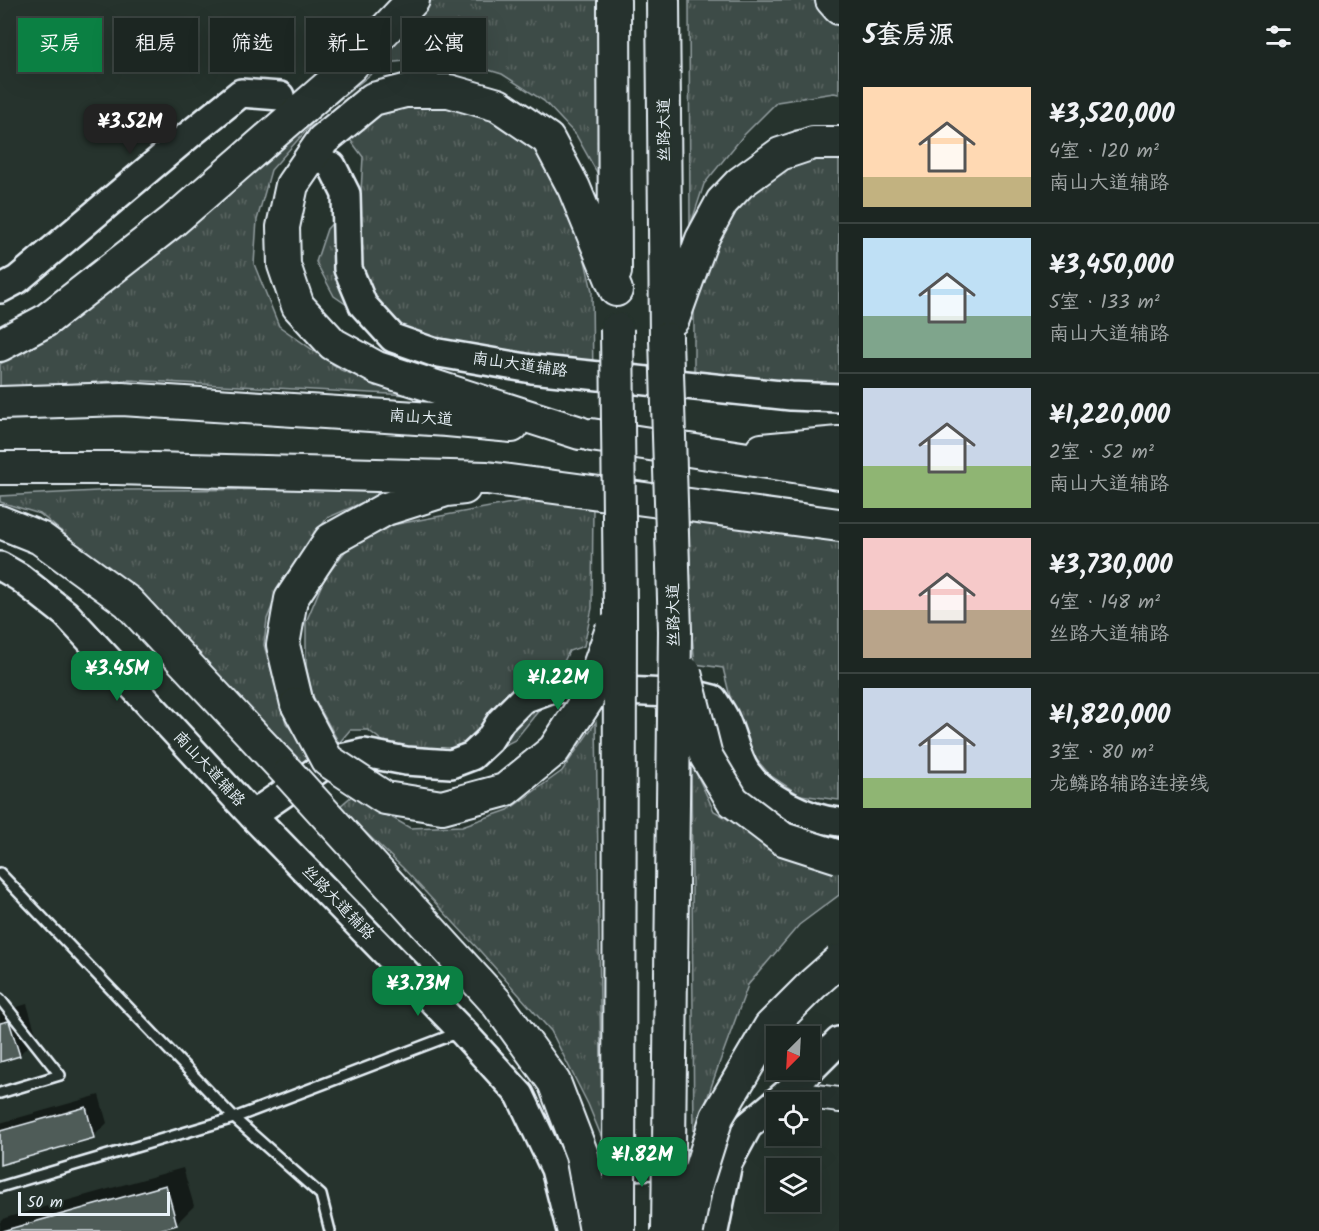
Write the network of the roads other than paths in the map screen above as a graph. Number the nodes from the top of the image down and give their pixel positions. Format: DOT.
graph roads {
  1 [pos="413,0"];
  2 [pos="614,0"];
  3 [pos="663,0"];
  4 [pos="832,0"];
  5 [pos="839,8"];
  6 [pos="280,96"];
  7 [pos="839,143"];
  8 [pos="332,166"];
  9 [pos="0,289"];
  10 [pos="616,290"];
  11 [pos="666,339"];
  12 [pos="0,345"];
  13 [pos="839,398"];
  14 [pos="0,403"];
  15 [pos="580,434"];
  16 [pos="839,443"];
  17 [pos="710,454"];
  18 [pos="0,468"];
  19 [pos="839,473"];
  20 [pos="521,481"];
  21 [pos="732,510"];
  22 [pos="0,522"];
  23 [pos="839,525"];
  24 [pos="839,539"];
  25 [pos="0,566"];
  26 [pos="620,609"];
  27 [pos="675,631"];
  28 [pos="252,814"];
  29 [pos="839,822"];
  30 [pos="839,856"];
  31 [pos="0,873"];
  32 [pos="839,961"];
  33 [pos="0,999"];
  34 [pos="462,1031"];
  35 [pos="839,1041"];
  36 [pos="788,1092"];
  37 [pos="0,1093"];
  38 [pos="820,1097"];
  39 [pos="839,1100"];
  40 [pos="766,1111"];
  41 [pos="234,1118"];
  42 [pos="728,1163"];
  43 [pos="555,1169"];
  44 [pos="0,1187"];
  45 [pos="330,1231"];
  46 [pos="571,1231"];
  47 [pos="596,1231"];
  48 [pos="619,1231"];
  49 [pos="668,1231"];
  50 [pos="687,1231"];
  51 [pos="714,1231"];
  1 -- 12 [label="highway"];
  2 -- 10 [label="highway"];
  3 -- 11 [label="highway, 丝路大道"];
  4 -- 5 [label="highway"];
  6 -- 9 [label="main road"];
  7 -- 11 [label="highway"];
  8 -- 13 [label="main road, 南山大道辅路"];
  10 -- 15 [label="highway"];
  10 -- 26 [label="highway, bridge"];
  11 -- 27 [label="highway, 丝路大道, bridge"];
  14 -- 15 [label="highway, 南山大道"];
  15 -- 17 [label="highway, 南山大道"];
  16 -- 17 [label="highway"];
  17 -- 19 [label="highway, 南山大道"];
  18 -- 20 [label="highway"];
  20 -- 21 [label="highway"];
  20 -- 26 [label="highway, bridge"];
  21 -- 23 [label="highway"];
  21 -- 24 [label="highway"];
  22 -- 47 [label="highway, bridge"];
  25 -- 28 [label="main road, 南山大道辅路"];
  26 -- 48 [label="highway, bridge"];
  27 -- 30 [label="highway, bridge"];
  27 -- 49 [label="highway, 丝路大道, bridge"];
  28 -- 29 [label="main road, 南山大道辅路"];
  28 -- 34 [label="main road, 丝路大道辅路"];
  31 -- 41 [label="lane"];
  32 -- 50 [label="highway, bridge"];
  33 -- 37 [label="lane"];
  34 -- 41 [label="lane"];
  34 -- 43 [label="main road, 丝路大道辅路"];
  35 -- 36 [label="main road"];
  38 -- 39 [label="street"];
  40 -- 42 [label="main road"];
  41 -- 44 [label="lane"];
  41 -- 45 [label="lane"];
  42 -- 43 [label="main road"];
  42 -- 51 [label="main road"];
  43 -- 46 [label="main road, 丝路大道辅路"];
}
